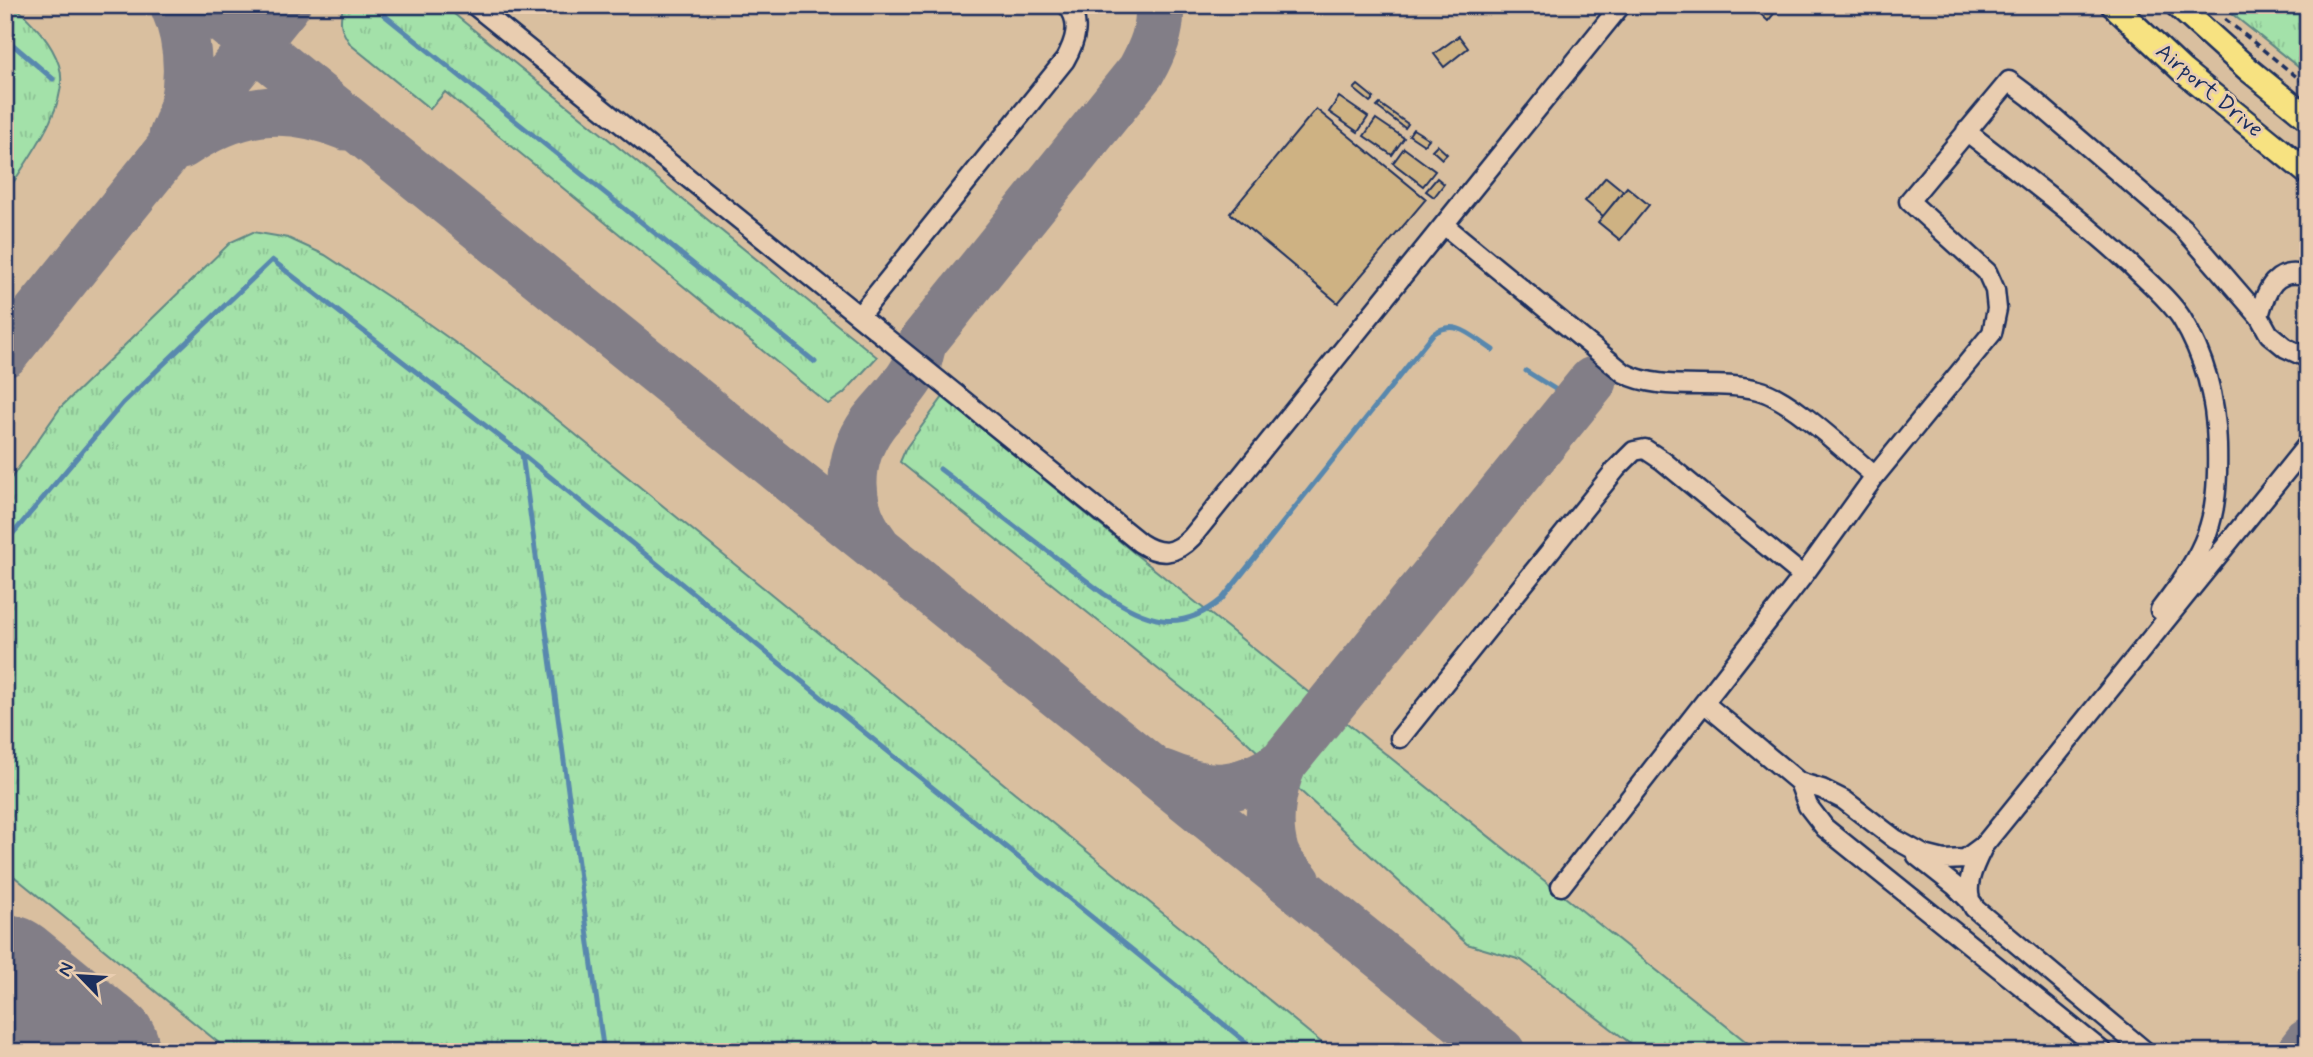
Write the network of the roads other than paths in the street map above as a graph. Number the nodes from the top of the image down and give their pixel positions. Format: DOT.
graph roads {
  1 [pos="474,5"];
  2 [pos="1067,5"];
  3 [pos="1621,5"];
  4 [pos="2113,5"];
  5 [pos="2177,5"];
  6 [pos="2308,118"];
  7 [pos="1966,131"];
  8 [pos="2308,173"];
  9 [pos="1444,226"];
  10 [pos="2308,276"];
  11 [pos="859,316"];
  12 [pos="2259,316"];
  13 [pos="2308,358"];
  14 [pos="2308,444"];
  15 [pos="1875,476"];
  16 [pos="1803,576"];
  17 [pos="2112,687"];
  18 [pos="1704,702"];
  19 [pos="1400,738"];
  20 [pos="1799,782"];
  21 [pos="1895,839"];
  22 [pos="1985,843"];
  23 [pos="1561,886"];
  24 [pos="1968,900"];
  25 [pos="2104,1052"];
  26 [pos="2146,1052"];
  1 -- 11 [label="lane"];
  2 -- 11 [label="lane"];
  3 -- 9 [label="lane"];
  4 -- 8 [label="main road, Airport Drive"];
  5 -- 6 [label="main road, Airport Drive"];
  7 -- 12 [label="lane"];
  7 -- 15 [label="lane"];
  7 -- 17 [label="lane"];
  9 -- 11 [label="lane"];
  9 -- 15 [label="lane"];
  10 -- 12 [label="lane"];
  12 -- 13 [label="lane"];
  14 -- 17 [label="lane"];
  15 -- 16 [label="lane"];
  16 -- 18 [label="lane"];
  16 -- 19 [label="lane"];
  17 -- 22 [label="lane"];
  18 -- 20 [label="lane"];
  18 -- 23 [label="lane"];
  20 -- 21 [label="lane"];
  20 -- 25 [label="lane"];
  21 -- 22 [label="lane"];
  21 -- 24 [label="lane"];
  22 -- 24 [label="lane"];
  24 -- 26 [label="lane"];
}
